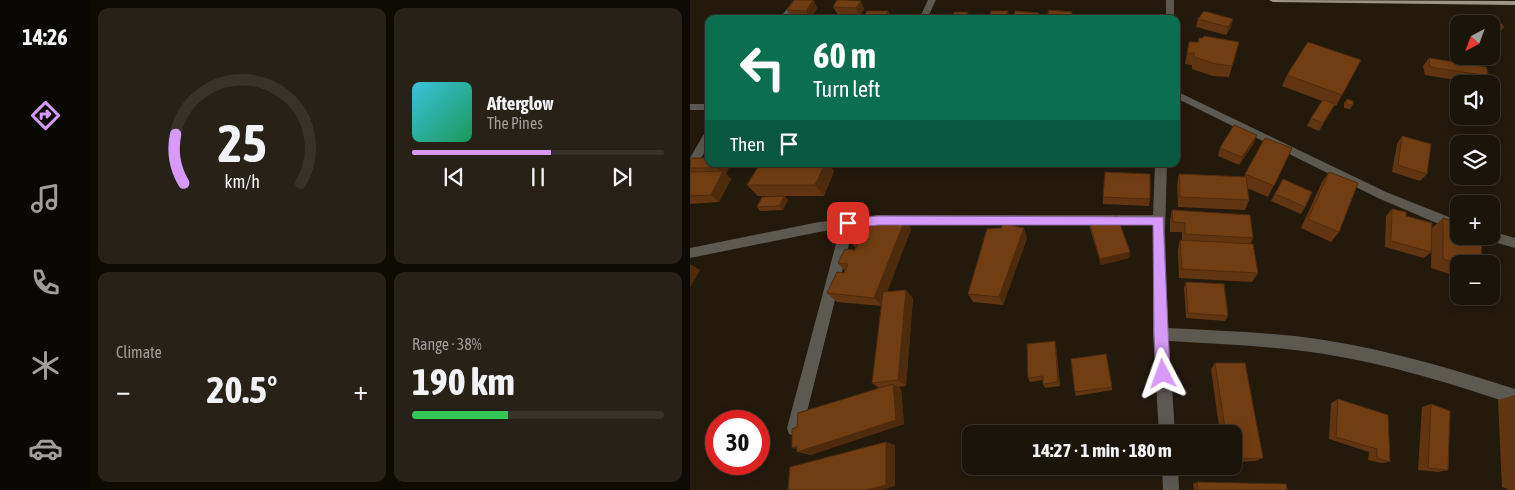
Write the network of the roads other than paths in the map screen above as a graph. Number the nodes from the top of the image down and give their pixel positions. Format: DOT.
graph roads {
  1 [pos="798,0"];
  2 [pos="932,0"];
  3 [pos="1170,0"];
  4 [pos="1273,0"];
  5 [pos="1515,3"];
  6 [pos="786,15"];
  7 [pos="925,15"];
  8 [pos="1170,15"];
  9 [pos="1180,96"];
  10 [pos="690,107"];
  11 [pos="705,107"];
  12 [pos="705,142"];
  13 [pos="690,167"];
  14 [pos="1160,167"];
  15 [pos="1159,220"];
  16 [pos="848,223"];
  17 [pos="1450,223"];
  18 [pos="1500,239"];
  19 [pos="1515,243"];
  20 [pos="690,253"];
  21 [pos="1160,334"];
  22 [pos="1515,397"];
  23 [pos="1166,425"];
  24 [pos="794,428"];
  25 [pos="1170,475"];
  26 [pos="1171,490"];
  1 -- 6 [label="street"];
  2 -- 7 [label="street"];
  3 -- 8 [label="street"];
  4 -- 5 [label="main road"];
  9 -- 17 [label="street"];
  10 -- 11 [label="street"];
  12 -- 13 [label="street"];
  14 -- 15 [label="street"];
  15 -- 16 [label="street"];
  15 -- 21 [label="street"];
  16 -- 20 [label="street"];
  16 -- 24 [label="street"];
  18 -- 19 [label="street"];
  21 -- 22 [label="street"];
  21 -- 23 [label="street"];
  25 -- 26 [label="street"];
}
